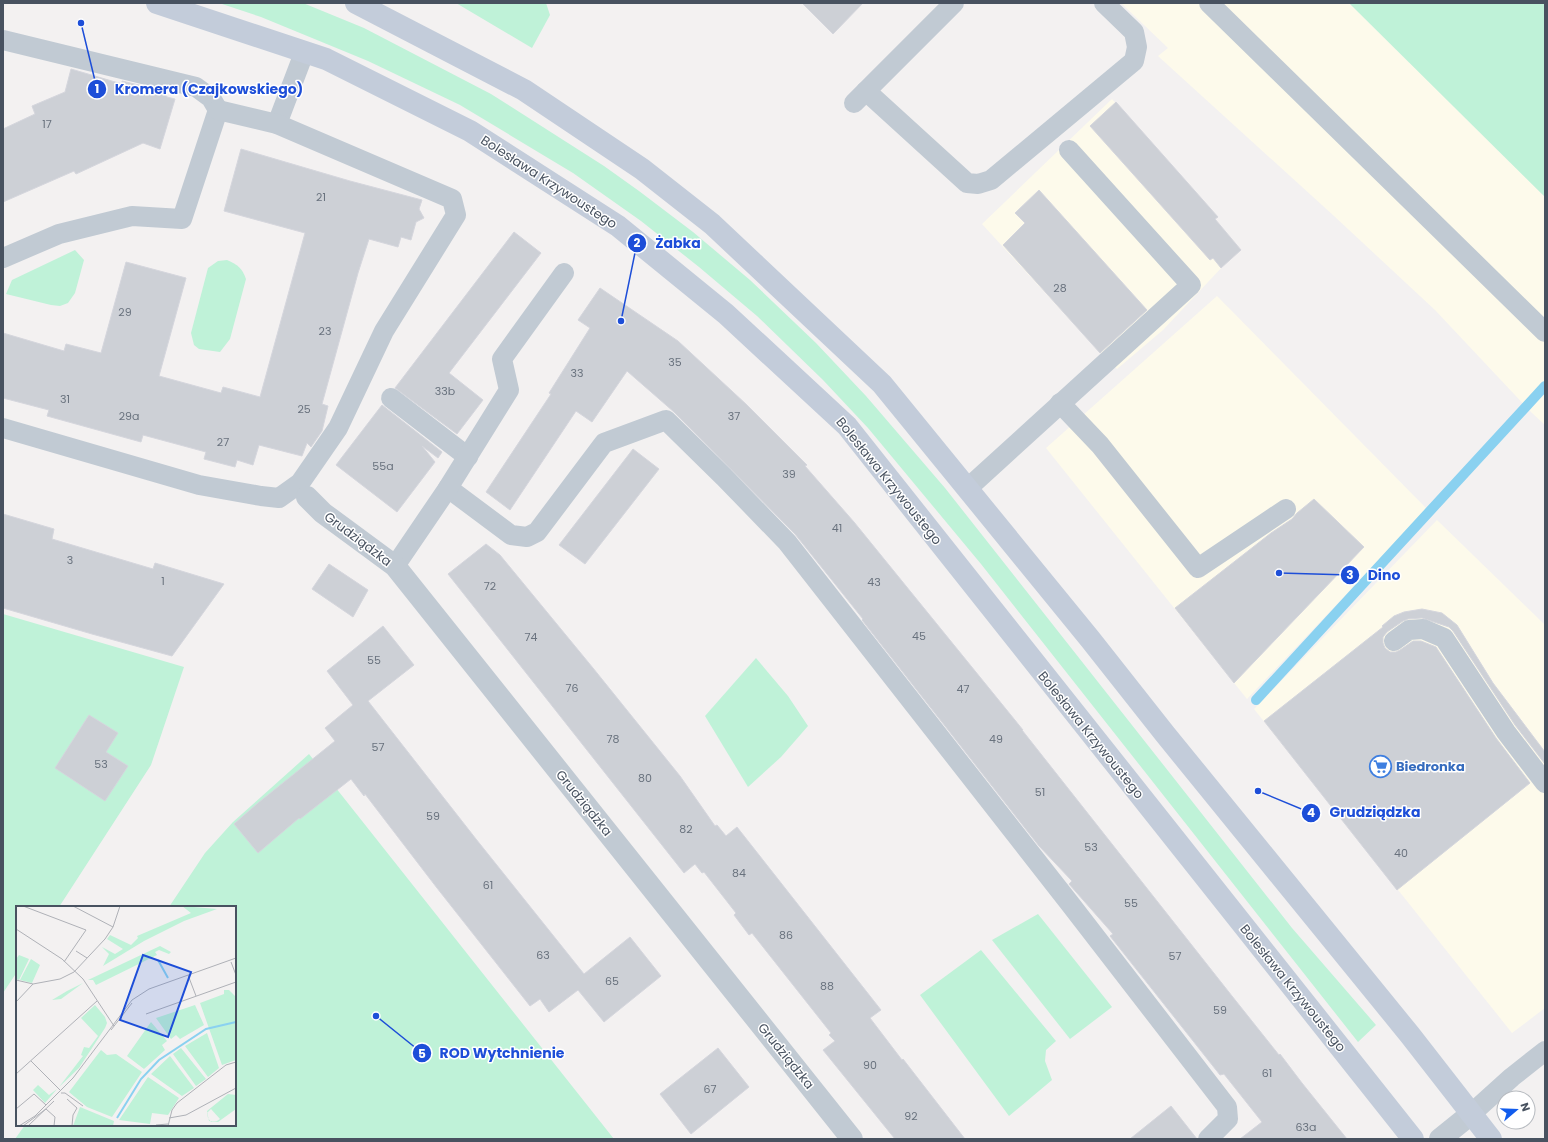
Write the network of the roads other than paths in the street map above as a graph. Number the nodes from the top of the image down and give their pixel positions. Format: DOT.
graph roads {
  1 [pos="157,3"];
  2 [pos="356,3"];
  3 [pos="954,3"];
  4 [pos="1104,3"];
  5 [pos="1209,3"];
  6 [pos="3,40"];
  7 [pos="304,53"];
  8 [pos="218,110"];
  9 [pos="277,124"];
  10 [pos="1069,150"];
  11 [pos="3,258"];
  12 [pos="564,273"];
  13 [pos="1545,332"];
  14 [pos="391,398"];
  15 [pos="1060,403"];
  16 [pos="3,428"];
  17 [pos="468,457"];
  18 [pos="448,488"];
  19 [pos="968,488"];
  20 [pos="304,490"];
  21 [pos="1286,509"];
  22 [pos="395,566"];
  23 [pos="1394,641"];
  24 [pos="1545,783"];
  25 [pos="1545,1051"];
  26 [pos="1471,1114"];
  27 [pos="852,1139"];
  28 [pos="1208,1139"];
  29 [pos="1413,1139"];
  30 [pos="1440,1139"];
  31 [pos="1491,1139"];
  1 -- 7 [label="main road, Bolesława Krzywoustego"];
  2 -- 19 [label="main road"];
  3 -- 4 [label="lane"];
  5 -- 13 [label="lane"];
  6 -- 8 [label="lane"];
  7 -- 9 [label="lane"];
  7 -- 29 [label="main road, Bolesława Krzywoustego"];
  8 -- 9 [label="lane"];
  8 -- 11 [label="lane"];
  9 -- 20 [label="lane"];
  10 -- 15 [label="lane"];
  12 -- 17 [label="lane"];
  14 -- 17 [label="lane"];
  15 -- 19 [label="lane"];
  15 -- 21 [label="lane"];
  16 -- 20 [label="lane"];
  17 -- 18 [label="lane"];
  18 -- 22 [label="lane"];
  18 -- 28 [label="lane"];
  19 -- 26 [label="main road"];
  20 -- 22 [label="street, Grudziądzka"];
  22 -- 27 [label="street, Grudziądzka"];
  23 -- 24 [label="lane"];
  25 -- 26 [label="lane"];
  26 -- 30 [label="street"];
  26 -- 31 [label="main road"];
}
